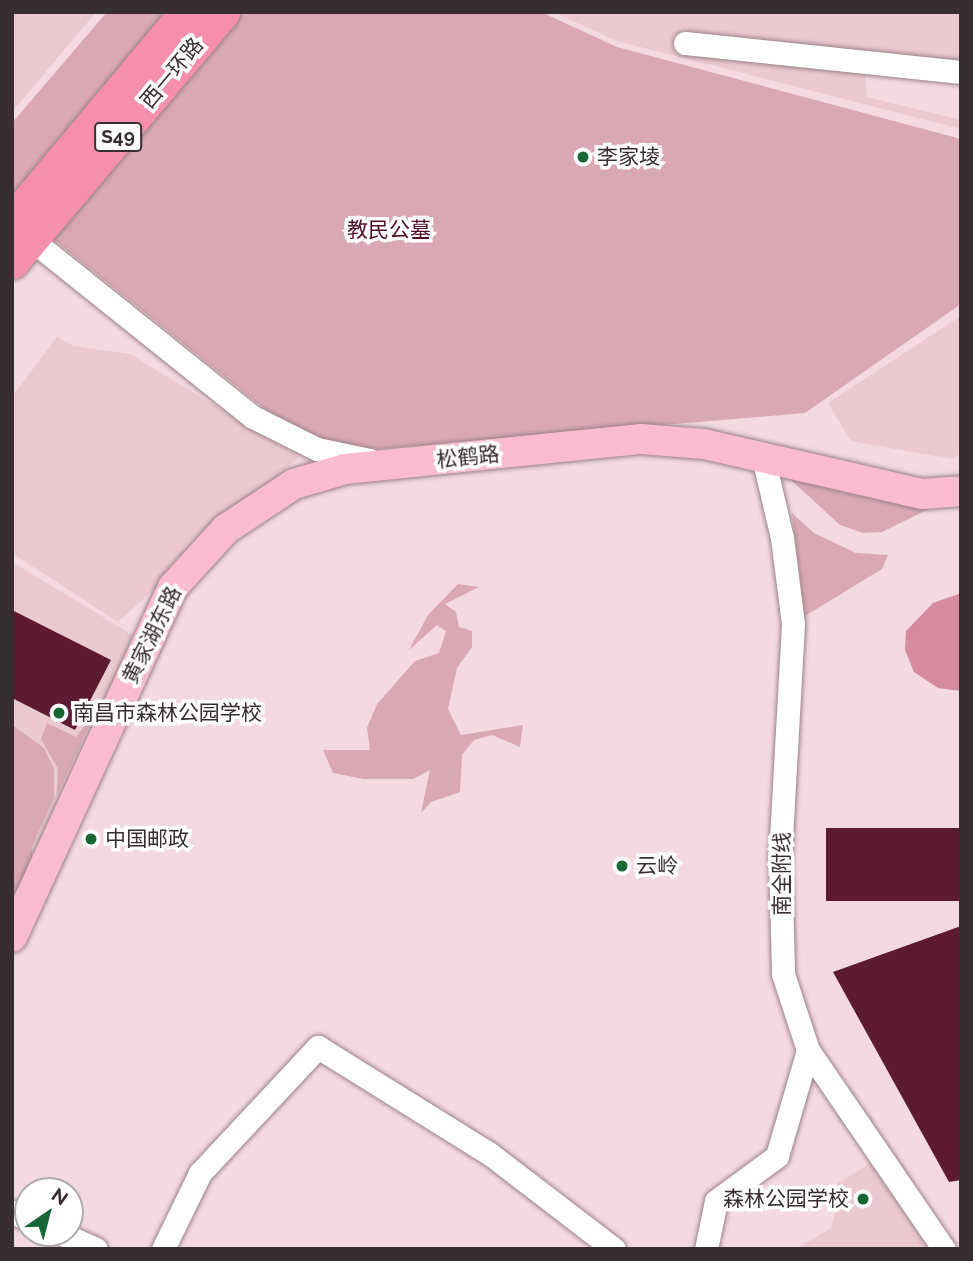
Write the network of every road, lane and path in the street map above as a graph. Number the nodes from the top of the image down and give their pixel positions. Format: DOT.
graph roads {
  1 [pos="187,12"];
  2 [pos="223,12"];
  3 [pos="685,43"];
  4 [pos="961,72"];
  5 [pos="12,220"];
  6 [pos="25,253"];
  7 [pos="763,457"];
  8 [pos="412,463"];
  9 [pos="961,491"];
  10 [pos="12,937"];
  11 [pos="808,1050"];
  12 [pos="163,1249"];
  13 [pos="614,1249"];
  14 [pos="705,1249"];
  15 [pos="944,1249"];
  1 -- 5 [label="highway, 西一环路 / S49"];
  2 -- 6 [label="highway, 西一环路 / S49"];
  3 -- 4 [label="street"];
  6 -- 8 [label="street, 松鹤路"];
  7 -- 8 [label="main road, 松鹤路"];
  7 -- 9 [label="main road, 松鹤路"];
  7 -- 11 [label="street, 南全附线"];
  8 -- 10 [label="main road, 黄家湖东路"];
  11 -- 14 [label="street"];
  11 -- 15 [label="street, 南全附线"];
  12 -- 13 [label="street"];
}
